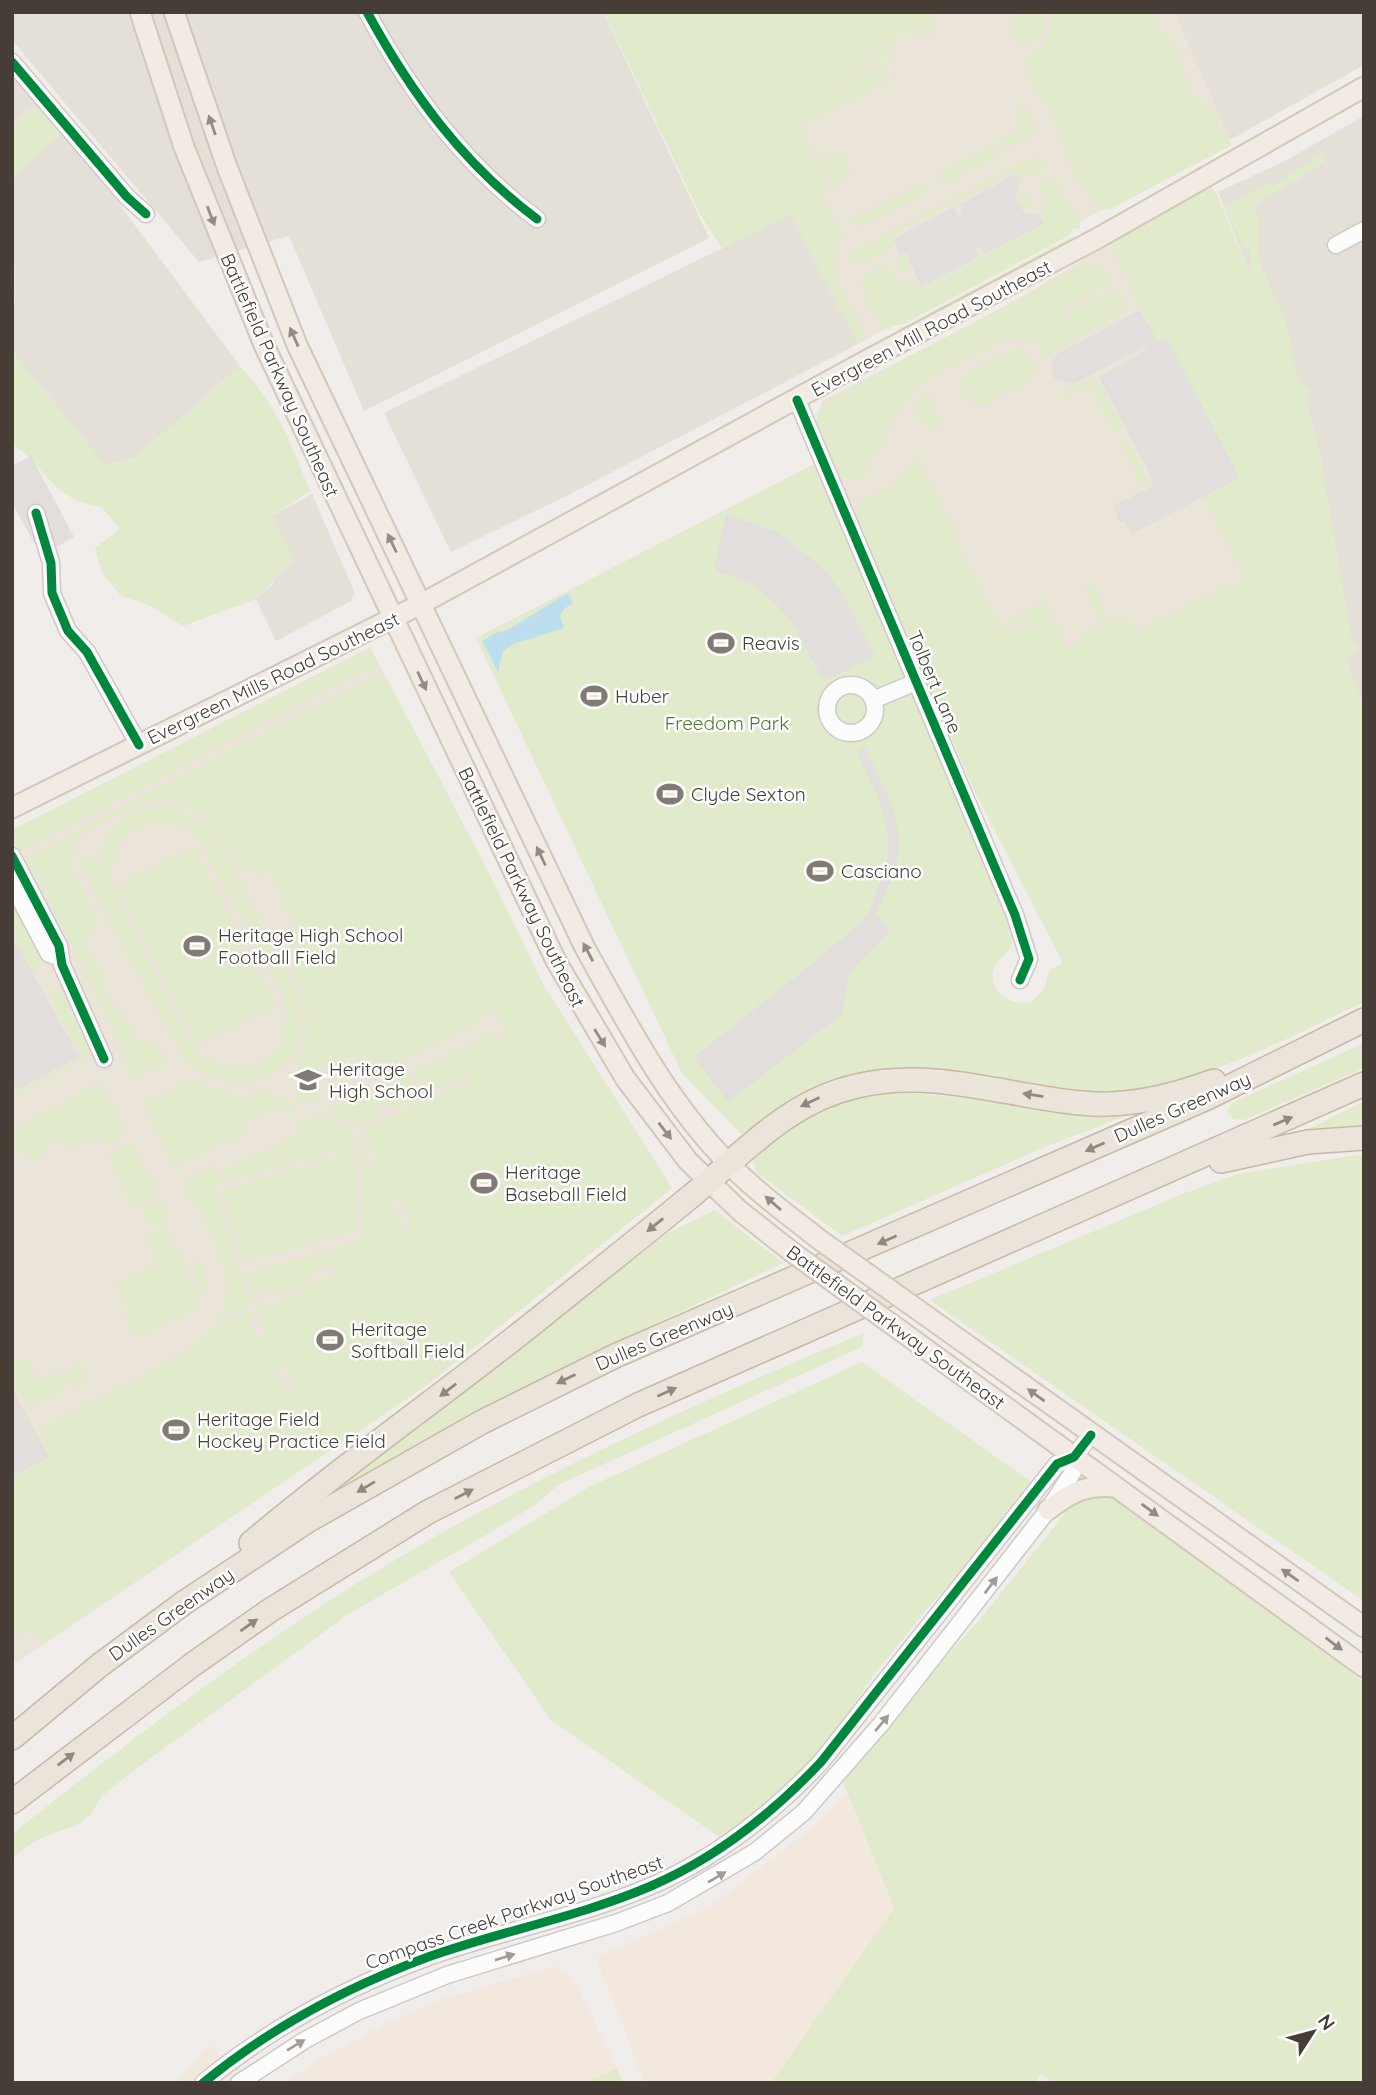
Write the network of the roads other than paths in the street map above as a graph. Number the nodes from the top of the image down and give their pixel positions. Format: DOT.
graph roads {
  1 [pos="140,12"];
  2 [pos="174,12"];
  3 [pos="372,14"];
  4 [pos="12,62"];
  5 [pos="1364,88"];
  6 [pos="146,214"];
  7 [pos="537,219"];
  8 [pos="1364,230"];
  9 [pos="1336,245"];
  10 [pos="797,400"];
  11 [pos="36,513"];
  12 [pos="421,604"];
  13 [pos="393,619"];
  14 [pos="916,682"];
  15 [pos="873,700"];
  16 [pos="139,745"];
  17 [pos="12,808"];
  18 [pos="12,856"];
  19 [pos="12,884"];
  20 [pos="59,957"];
  21 [pos="1020,979"];
  22 [pos="1364,1020"];
  23 [pos="1312,1046"];
  24 [pos="104,1059"];
  25 [pos="1364,1084"];
  26 [pos="1364,1138"];
  27 [pos="728,1164"];
  28 [pos="708,1182"];
  29 [pos="1130,1186"];
  30 [pos="1091,1435"];
  31 [pos="1074,1457"];
  32 [pos="1118,1487"];
  33 [pos="1048,1510"];
  34 [pos="168,1614"];
  35 [pos="1364,1627"];
  36 [pos="1364,1667"];
  37 [pos="12,1738"];
  38 [pos="12,1802"];
  39 [pos="203,2083"];
  40 [pos="239,2083"];
  1 -- 13 [label="main road, Battlefield Parkway Southeast, one-way"];
  12 -- 2 [label="main road, Battlefield Parkway Southeast, one-way"];
  3 -- 7 [label="street"];
  4 -- 6 [label="street"];
  5 -- 10 [label="main road, Evergreen Mill Road Southeast"];
  8 -- 9 [label="street"];
  10 -- 12 [label="main road, Evergreen Mill Road Southeast"];
  10 -- 14 [label="street, Tolbert Lane"];
  11 -- 16 [label="street"];
  12 -- 13 [label="main road, Evergreen Mills Road Southeast"];
  27 -- 12 [label="main road, Battlefield Parkway Southeast, one-way"];
  13 -- 16 [label="main road, Evergreen Mills Road Southeast"];
  13 -- 28 [label="main road, Battlefield Parkway Southeast, one-way"];
  14 -- 15 [label="street"];
  14 -- 21 [label="street, Tolbert Lane"];
  16 -- 17 [label="main road, Evergreen Mills Road Southeast"];
  18 -- 20 [label="street"];
  19 -- 20 [label="street"];
  20 -- 24 [label="street"];
  22 -- 23 [label="highway, Dulles Greenway"];
  23 -- 27 [label="highway, one-way"];
  23 -- 34 [label="highway, Dulles Greenway, one-way"];
  29 -- 25 [label="highway, one-way"];
  26 -- 29 [label="highway"];
  27 -- 28 [label="highway"];
  30 -- 27 [label="main road, Battlefield Parkway Southeast, one-way, bridge"];
  28 -- 31 [label="main road, Battlefield Parkway Southeast, bridge"];
  28 -- 34 [label="highway, one-way"];
  38 -- 29 [label="highway, one-way"];
  30 -- 31 [label="street, Compass Creek Parkway Southeast"];
  35 -- 30 [label="main road, Battlefield Parkway Southeast, one-way"];
  31 -- 32 [label="main road, Battlefield Parkway Southeast"];
  31 -- 33 [label="street, Compass Creek Parkway Southeast"];
  31 -- 39 [label="street, Compass Creek Parkway Southeast"];
  32 -- 33 [label="main road"];
  32 -- 36 [label="main road, Battlefield Parkway Southeast, one-way"];
  40 -- 33 [label="street, Compass Creek Parkway Southeast, one-way"];
  34 -- 37 [label="highway, Dulles Greenway"];
}
